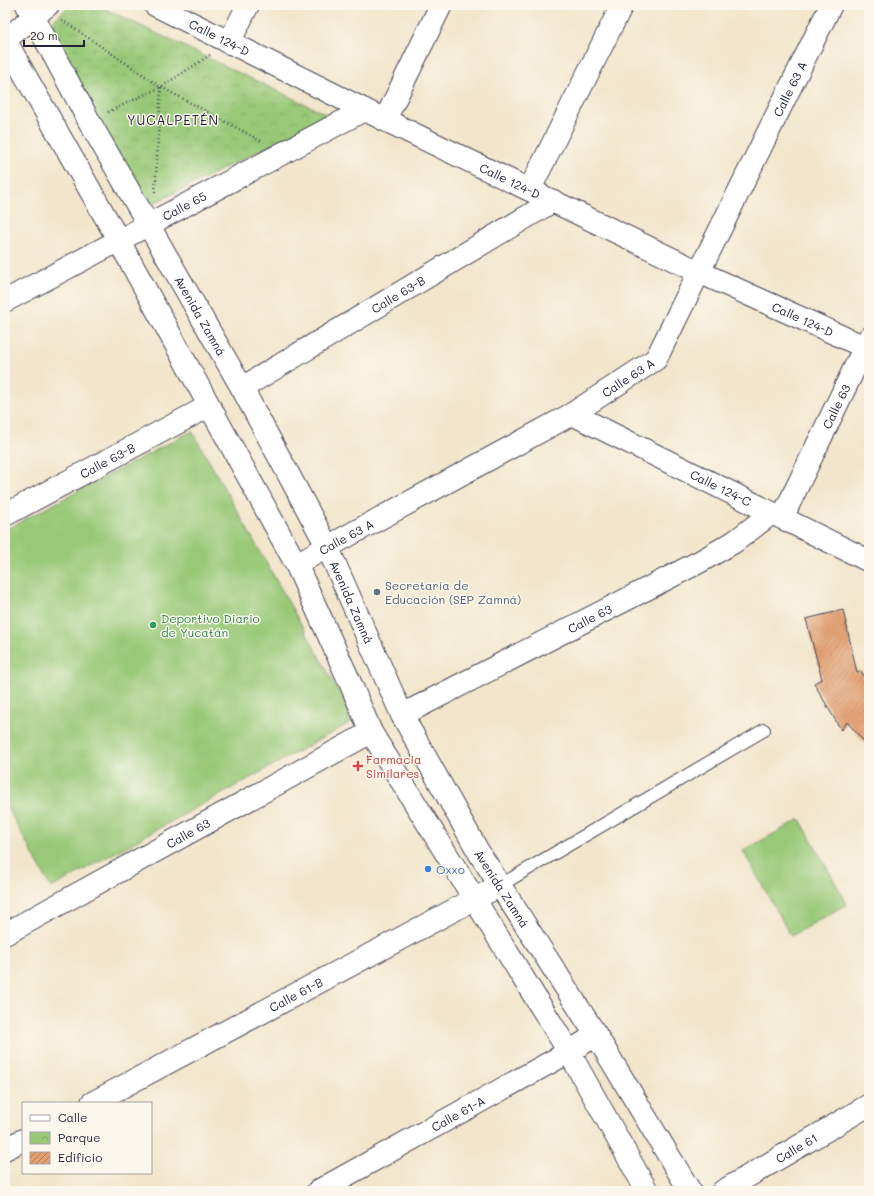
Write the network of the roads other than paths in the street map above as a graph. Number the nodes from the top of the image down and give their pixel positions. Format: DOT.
graph roads {
  1 [pos="155,5"];
  2 [pos="248,5"];
  3 [pos="441,5"];
  4 [pos="622,5"];
  5 [pos="831,5"];
  6 [pos="38,9"];
  7 [pos="5,40"];
  8 [pos="229,43"];
  9 [pos="364,110"];
  10 [pos="385,120"];
  11 [pos="530,189"];
  12 [pos="554,201"];
  13 [pos="151,224"];
  14 [pos="119,241"];
  15 [pos="700,272"];
  16 [pos="5,301"];
  17 [pos="868,345"];
  18 [pos="242,388"];
  19 [pos="209,406"];
  20 [pos="572,414"];
  21 [pos="5,515"];
  22 [pos="777,515"];
  23 [pos="327,546"];
  24 [pos="869,560"];
  25 [pos="296,564"];
  26 [pos="379,666"];
  27 [pos="349,680"];
  28 [pos="402,715"];
  29 [pos="764,730"];
  30 [pos="371,732"];
  31 [pos="499,886"];
  32 [pos="473,899"];
  33 [pos="5,934"];
  34 [pos="596,1035"];
  35 [pos="569,1052"];
  36 [pos="94,1102"];
  37 [pos="869,1105"];
  38 [pos="22,1141"];
  39 [pos="5,1150"];
  40 [pos="318,1191"];
  41 [pos="648,1191"];
  42 [pos="690,1191"];
  43 [pos="723,1191"];
  1 -- 8 [label="street, Calle 124-D"];
  2 -- 8 [label="street"];
  3 -- 10 [label="street"];
  4 -- 11 [label="street"];
  5 -- 15 [label="street, Calle 63 A"];
  6 -- 7 [label="street"];
  6 -- 13 [label="street, Avenida Zamná"];
  7 -- 14 [label="street"];
  8 -- 9 [label="street, Calle 124-D"];
  9 -- 10 [label="street, Calle 124-D"];
  9 -- 13 [label="street, Calle 65"];
  10 -- 11 [label="street, Calle 124-D"];
  11 -- 12 [label="street, Calle 124-D"];
  12 -- 15 [label="street, Calle 124-D"];
  12 -- 18 [label="street, Calle 63-B"];
  13 -- 14 [label="street, Calle 65"];
  13 -- 18 [label="street, Avenida Zamná"];
  14 -- 16 [label="street, Calle 65"];
  14 -- 19 [label="street"];
  15 -- 17 [label="street, Calle 124-D"];
  15 -- 20 [label="street, Calle 63 A"];
  17 -- 22 [label="street, Calle 63"];
  18 -- 23 [label="street, Avenida Zamná"];
  19 -- 21 [label="street, Calle 63-B"];
  19 -- 25 [label="street"];
  20 -- 22 [label="street, Calle 124-C"];
  20 -- 23 [label="street, Calle 63 A"];
  22 -- 24 [label="street, Calle 124-C"];
  22 -- 28 [label="street, Calle 63"];
  23 -- 25 [label="street, Calle 63 A"];
  23 -- 26 [label="street, Avenida Zamná"];
  25 -- 27 [label="street"];
  26 -- 27 [label="street"];
  26 -- 28 [label="street, Avenida Zamná"];
  27 -- 30 [label="street"];
  28 -- 31 [label="street, Avenida Zamná"];
  29 -- 31 [label="lane"];
  30 -- 32 [label="street"];
  30 -- 33 [label="street, Calle 63"];
  31 -- 32 [label="street, Calle 61-B"];
  31 -- 34 [label="street, Avenida Zamná"];
  32 -- 35 [label="street"];
  32 -- 36 [label="street, Calle 61-B"];
  34 -- 35 [label="street, Calle 61-A"];
  34 -- 42 [label="street, Avenida Zamná"];
  35 -- 40 [label="street, Calle 61-A"];
  35 -- 41 [label="street"];
  37 -- 43 [label="street, Calle 61"];
  38 -- 39 [label="street"];
}
